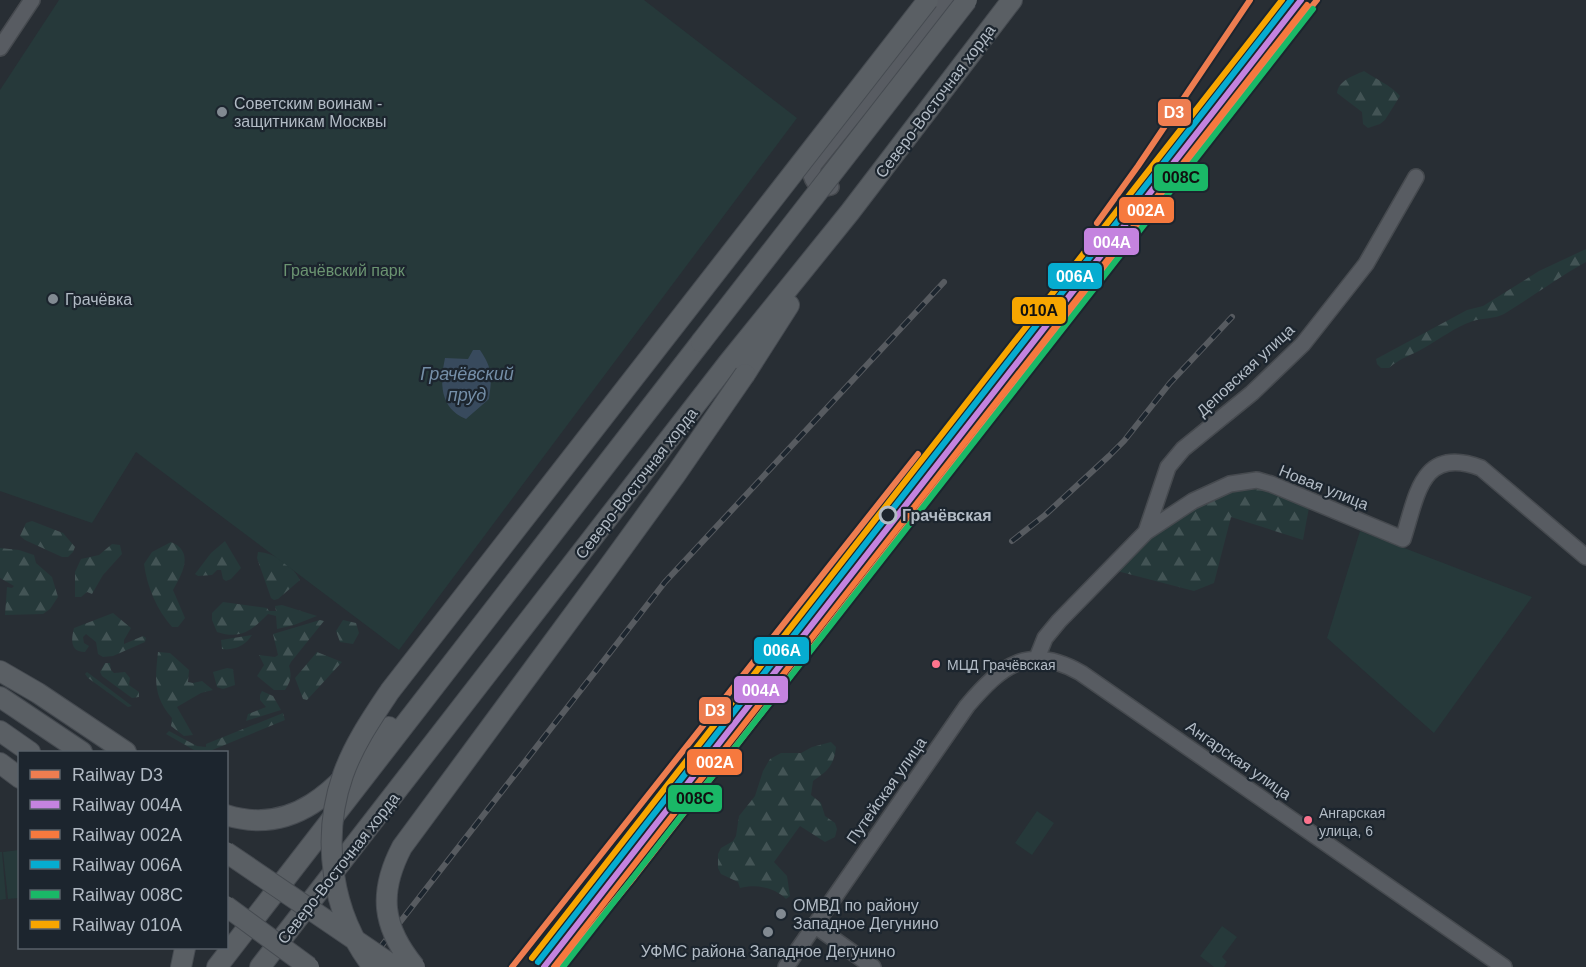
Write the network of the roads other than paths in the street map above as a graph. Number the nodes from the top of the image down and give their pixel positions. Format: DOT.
graph roads {
  1 [pos="32,0"];
  2 [pos="928,0"];
  3 [pos="947,0"];
  4 [pos="967,0"];
  5 [pos="976,0"];
  6 [pos="1012,0"];
  7 [pos="0,48"];
  8 [pos="1416,177"];
  9 [pos="850,212"];
  10 [pos="1146,532"];
  11 [pos="1586,557"];
  12 [pos="495,609"];
  13 [pos="1037,658"];
  14 [pos="0,671"];
  15 [pos="0,697"];
  16 [pos="0,731"];
  17 [pos="27,751"];
  18 [pos="79,751"];
  19 [pos="123,751"];
  20 [pos="0,763"];
  21 [pos="18,776"];
  22 [pos="228,815"];
  23 [pos="228,853"];
  24 [pos="228,907"];
  25 [pos="814,925"];
  26 [pos="185,949"];
  27 [pos="181,967"];
  28 [pos="217,967"];
  29 [pos="260,967"];
  30 [pos="309,967"];
  31 [pos="373,967"];
  32 [pos="395,967"];
  33 [pos="415,967"];
  34 [pos="786,967"];
  35 [pos="873,967"];
  36 [pos="1504,967"];
  1 -- 7 [label="street"];
  2 -- 31 [label="main road, bridge"];
  3 -- 5 [label="street"];
  4 -- 12 [label="main road, Северо-Восточная хорда, bridge"];
  6 -- 9 [label="main road, Северо-Восточная хорда"];
  8 -- 10 [label="street, Деповская улица"];
  9 -- 29 [label="main road, Северо-Восточная хорда"];
  9 -- 33 [label="main road, bridge"];
  10 -- 11 [label="street, Новая улица"];
  10 -- 13 [label="street, Новая улица"];
  12 -- 22 [label="main road"];
  12 -- 28 [label="main road, Северо-Восточная хорда"];
  13 -- 25 [label="street, Путейская улица"];
  13 -- 36 [label="street, Ангарская улица"];
  14 -- 19 [label="main road"];
  15 -- 18 [label="main road"];
  16 -- 17 [label="main road"];
  20 -- 21 [label="main road"];
  23 -- 32 [label="main road, bridge"];
  24 -- 30 [label="main road, bridge"];
  25 -- 34 [label="street, Путейская улица"];
  25 -- 35 [label="street"];
  26 -- 27 [label="main road"];
}
